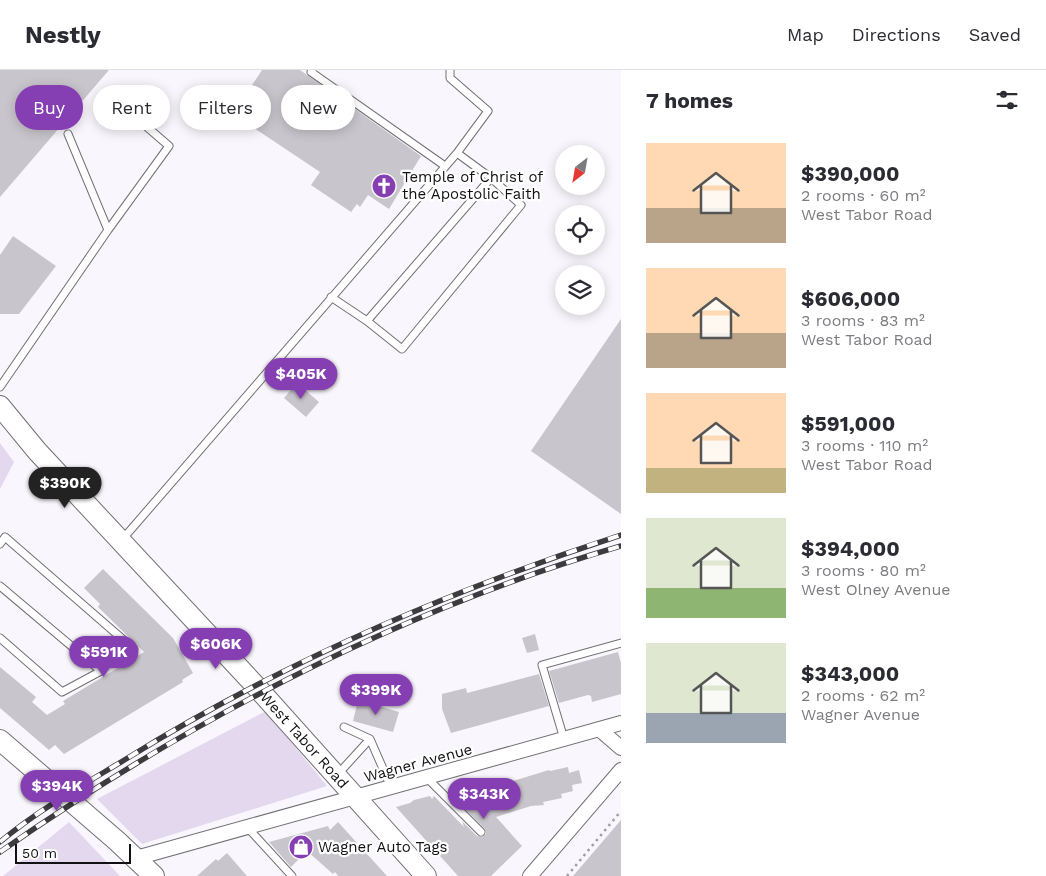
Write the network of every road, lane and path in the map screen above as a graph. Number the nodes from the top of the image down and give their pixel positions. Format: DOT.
graph roads {
  1 [pos="312,70"];
  2 [pos="450,70"];
  3 [pos="150,130"];
  4 [pos="68,134"];
  5 [pos="457,153"];
  6 [pos="445,166"];
  7 [pos="491,178"];
  8 [pos="108,230"];
  9 [pos="331,297"];
  10 [pos="367,321"];
  11 [pos="0,387"];
  12 [pos="2,409"];
  13 [pos="120,543"];
  14 [pos="0,544"];
  15 [pos="0,586"];
  16 [pos="0,638"];
  17 [pos="621,643"];
  18 [pos="134,649"];
  19 [pos="621,723"];
  20 [pos="344,727"];
  21 [pos="599,729"];
  22 [pos="370,739"];
  23 [pos="0,740"];
  24 [pos="564,740"];
  25 [pos="621,748"];
  26 [pos="621,770"];
  27 [pos="335,777"];
  28 [pos="427,778"];
  29 [pos="391,788"];
  30 [pos="354,797"];
  31 [pos="621,811"];
  32 [pos="246,826"];
  33 [pos="481,832"];
  34 [pos="136,858"];
  35 [pos="154,876"];
  36 [pos="292,876"];
  37 [pos="426,876"];
  38 [pos="530,876"];
  39 [pos="568,876"];
  1 -- 6 [label="lane"];
  2 -- 5 [label="lane"];
  3 -- 8 [label="lane"];
  4 -- 8 [label="lane"];
  5 -- 6 [label="lane"];
  5 -- 7 [label="lane"];
  6 -- 9 [label="lane"];
  7 -- 10 [label="lane"];
  7 -- 10 [label="lane"];
  8 -- 11 [label="lane"];
  9 -- 10 [label="lane"];
  9 -- 13 [label="lane"];
  12 -- 13 [label="street, West Tabor Road"];
  13 -- 27 [label="street, West Tabor Road"];
  14 -- 18 [label="lane"];
  15 -- 16 [label="lane"];
  17 -- 24 [label="lane"];
  19 -- 21 [label="street, Wagner Avenue"];
  20 -- 22 [label="lane"];
  21 -- 24 [label="street, Wagner Avenue"];
  21 -- 25 [label="street"];
  22 -- 27 [label="lane"];
  22 -- 29 [label="lane"];
  23 -- 34 [label="street"];
  24 -- 28 [label="street, Wagner Avenue"];
  26 -- 38 [label="street"];
  27 -- 30 [label="street, West Tabor Road"];
  28 -- 29 [label="street, Wagner Avenue"];
  28 -- 33 [label="lane"];
  29 -- 30 [label="street, Wagner Avenue"];
  30 -- 32 [label="street, Wagner Avenue"];
  30 -- 37 [label="street, West Tabor Road"];
  31 -- 39 [label="path"];
  32 -- 34 [label="street, Wagner Avenue"];
  32 -- 36 [label="lane"];
  34 -- 35 [label="street"];
}
